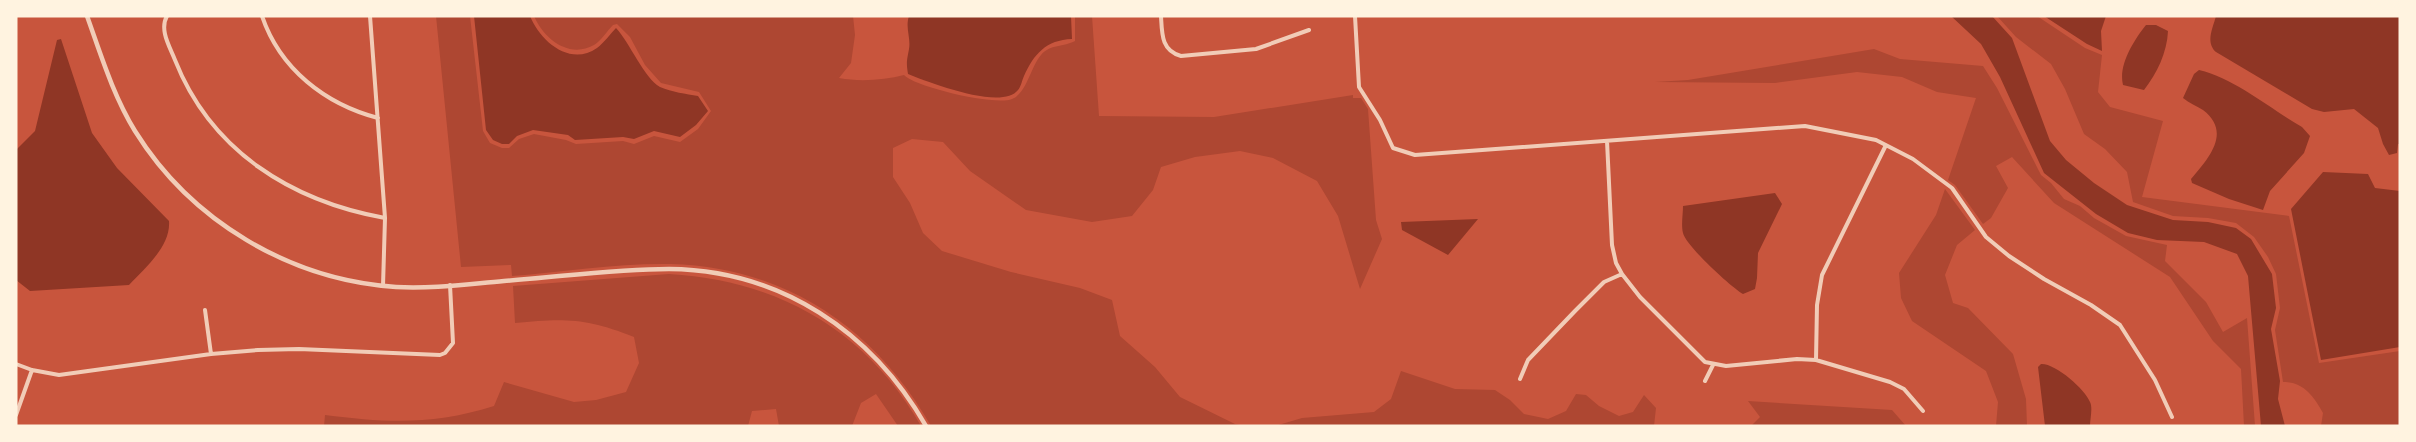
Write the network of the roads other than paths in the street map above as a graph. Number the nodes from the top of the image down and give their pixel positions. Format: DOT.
graph roads {
  1 [pos="87,16"];
  2 [pos="167,16"];
  3 [pos="262,16"];
  4 [pos="370,16"];
  5 [pos="1161,16"];
  6 [pos="1355,16"];
  7 [pos="1309,30"];
  8 [pos="378,118"];
  9 [pos="1607,141"];
  10 [pos="1886,145"];
  11 [pos="385,218"];
  12 [pos="1622,274"];
  13 [pos="450,285"];
  14 [pos="383,286"];
  15 [pos="205,310"];
  16 [pos="211,354"];
  17 [pos="1816,360"];
  18 [pos="16,364"];
  19 [pos="1713,365"];
  20 [pos="32,370"];
  21 [pos="1520,379"];
  22 [pos="1704,381"];
  23 [pos="1923,411"];
  24 [pos="16,415"];
  25 [pos="2172,417"];
  26 [pos="926,426"];
  1 -- 14 [label="street"];
  2 -- 11 [label="street"];
  3 -- 8 [label="street"];
  4 -- 8 [label="street"];
  5 -- 7 [label="street"];
  6 -- 9 [label="street"];
  8 -- 11 [label="street"];
  9 -- 10 [label="street"];
  9 -- 12 [label="street"];
  10 -- 17 [label="street"];
  10 -- 25 [label="street"];
  11 -- 14 [label="street"];
  12 -- 19 [label="street"];
  12 -- 21 [label="street"];
  13 -- 14 [label="street"];
  13 -- 16 [label="street"];
  13 -- 26 [label="street"];
  15 -- 16 [label="street"];
  16 -- 20 [label="street"];
  17 -- 19 [label="street"];
  17 -- 23 [label="street"];
  18 -- 20 [label="street"];
  19 -- 22 [label="street"];
  20 -- 24 [label="street"];
}
